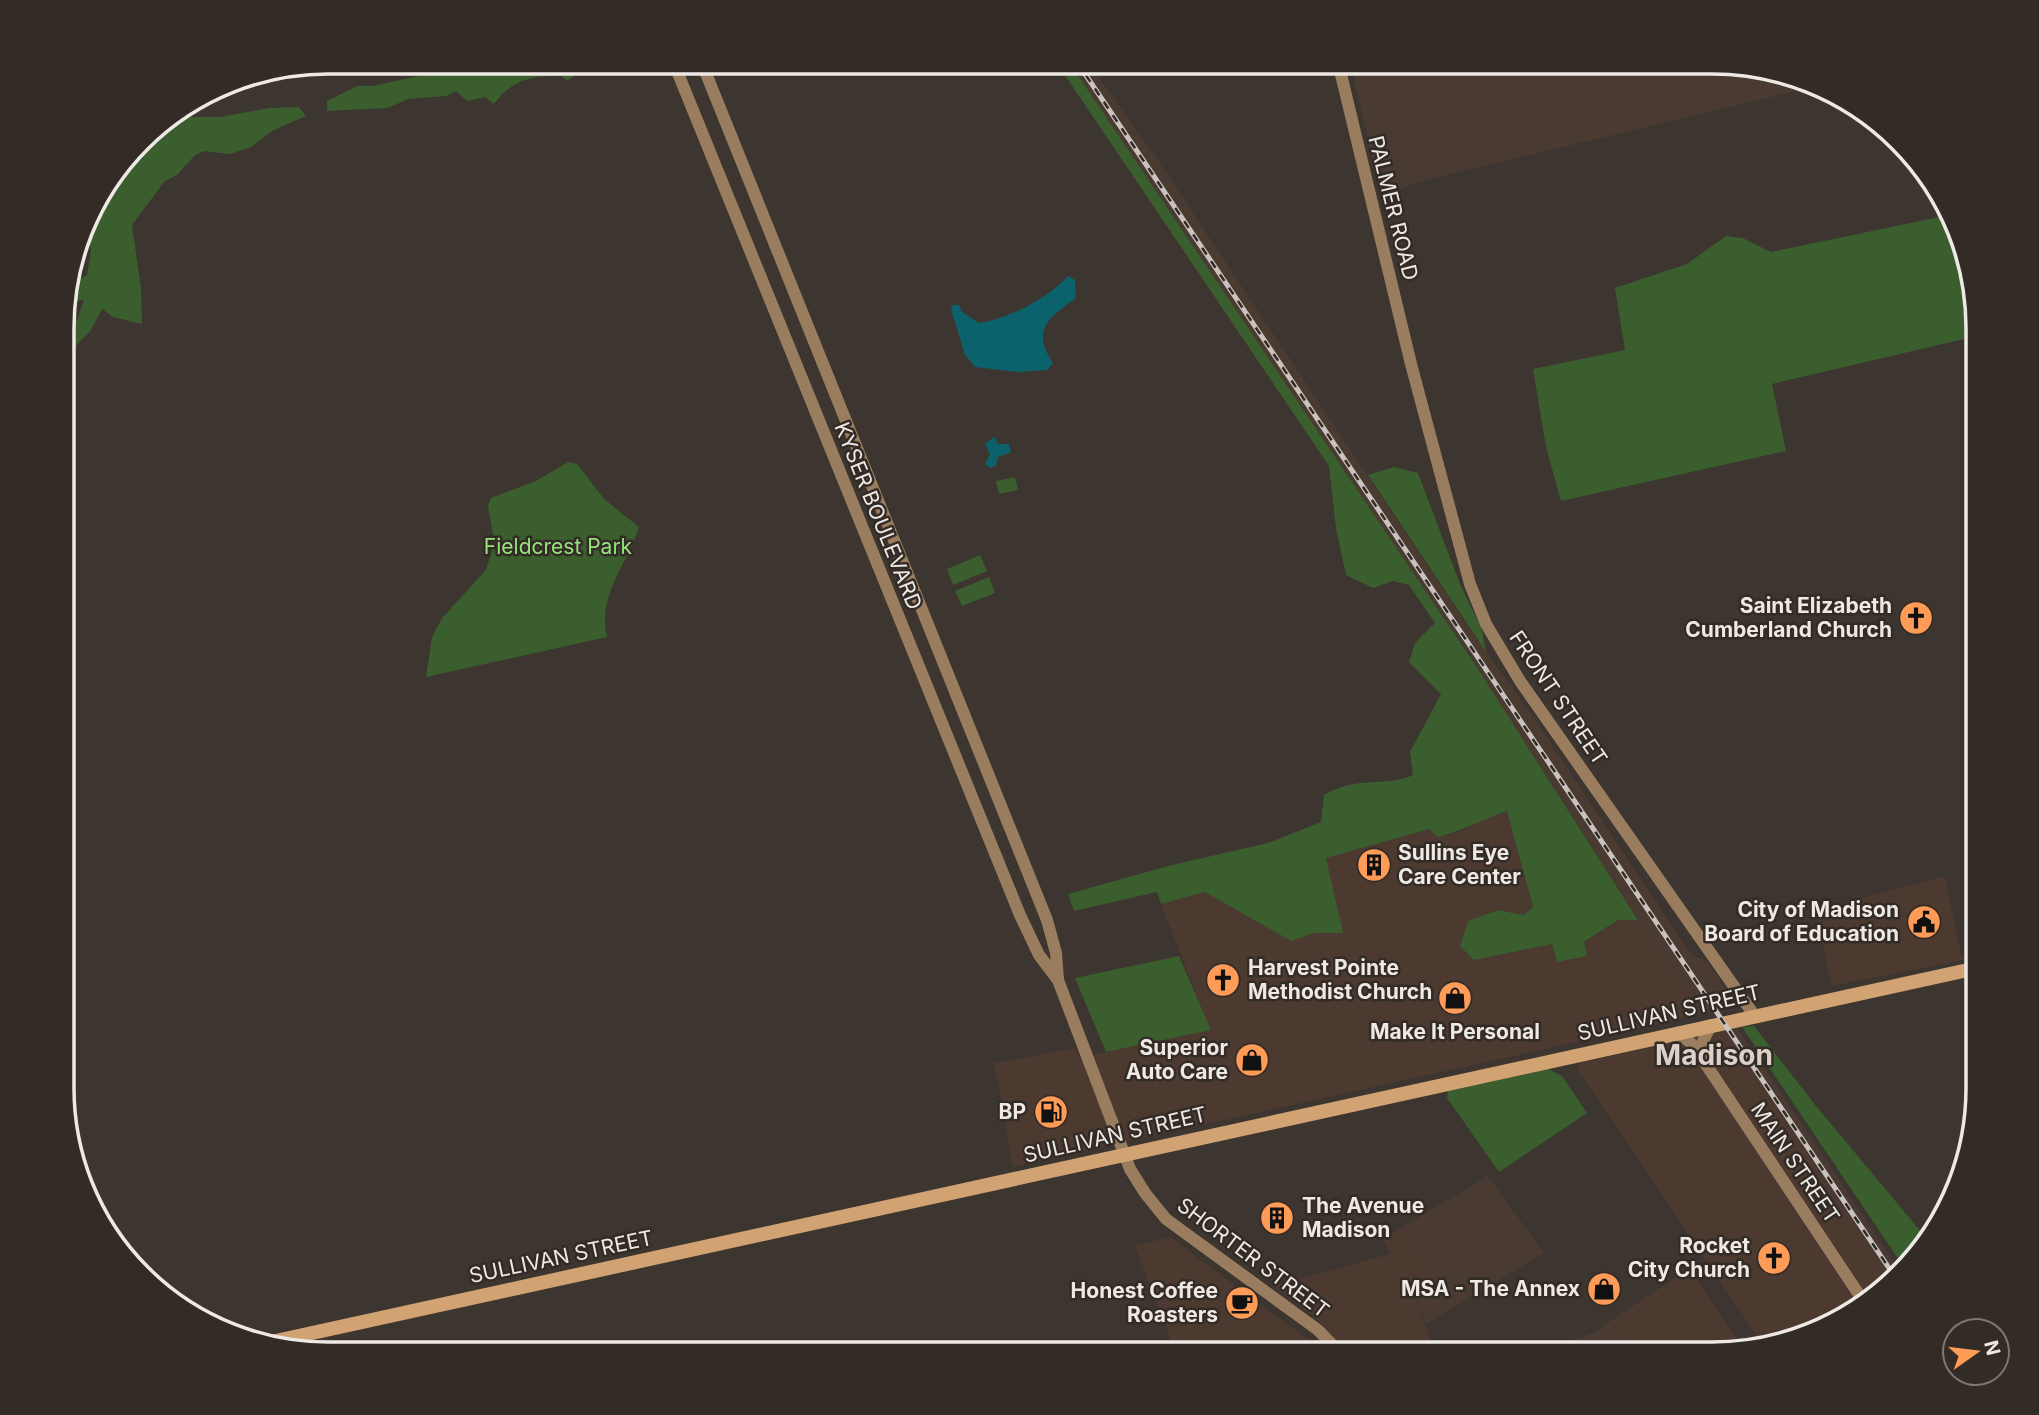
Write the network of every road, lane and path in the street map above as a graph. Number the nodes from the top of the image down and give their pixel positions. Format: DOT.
graph roads {
  1 [pos="678,74"];
  2 [pos="706,74"];
  3 [pos="1341,74"];
  4 [pos="1411,364"];
  5 [pos="1966,970"];
  6 [pos="1058,980"];
  7 [pos="1754,1015"];
  8 [pos="1711,1025"];
  9 [pos="1676,1033"];
  10 [pos="1705,1063"];
  11 [pos="1124,1154"];
  12 [pos="1860,1294"];
  13 [pos="288,1338"];
  14 [pos="1330,1342"];
  1 -- 6 [label="street, KYSER BOULEVARD"];
  2 -- 6 [label="street, KYSER BOULEVARD"];
  3 -- 4 [label="street, PALMER ROAD"];
  4 -- 7 [label="street, FRONT STREET"];
  5 -- 7 [label="main road, SULLIVAN STREET"];
  6 -- 11 [label="street, KYSER BOULEVARD"];
  7 -- 8 [label="main road, SULLIVAN STREET"];
  8 -- 9 [label="main road, SULLIVAN STREET"];
  8 -- 10 [label="street"];
  9 -- 10 [label="street, MAIN STREET"];
  9 -- 11 [label="main road, SULLIVAN STREET"];
  10 -- 12 [label="street, MAIN STREET"];
  11 -- 13 [label="main road, SULLIVAN STREET"];
  11 -- 14 [label="street, SHORTER STREET"];
}
